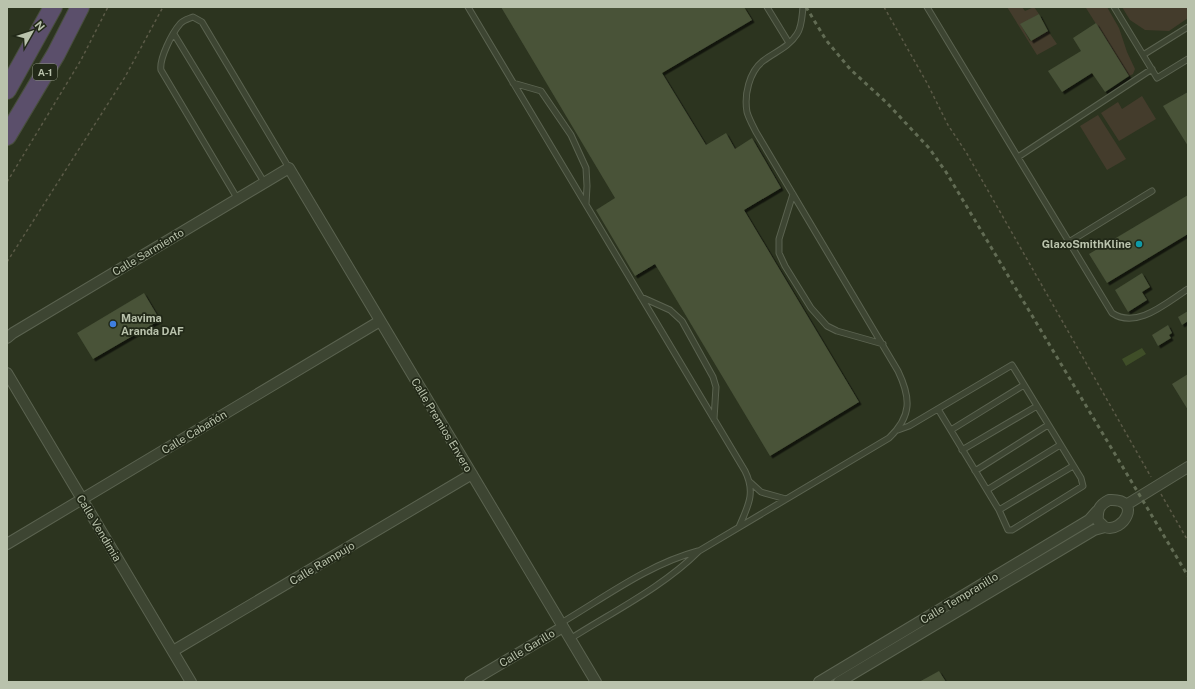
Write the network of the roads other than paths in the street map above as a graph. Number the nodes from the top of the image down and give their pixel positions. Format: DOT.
graph roads {
  1 [pos="53,7"];
  2 [pos="80,7"];
  3 [pos="468,7"];
  4 [pos="767,7"];
  5 [pos="803,7"];
  6 [pos="927,7"];
  7 [pos="1114,7"];
  8 [pos="1188,27"];
  9 [pos="174,34"];
  10 [pos="789,43"];
  11 [pos="1143,54"];
  12 [pos="1188,59"];
  13 [pos="1152,69"];
  14 [pos="513,83"];
  15 [pos="7,90"];
  16 [pos="7,136"];
  17 [pos="1018,157"];
  18 [pos="289,168"];
  19 [pos="264,182"];
  20 [pos="1152,191"];
  21 [pos="793,194"];
  22 [pos="237,198"];
  23 [pos="586,204"];
  24 [pos="1069,242"];
  25 [pos="1188,289"];
  26 [pos="642,297"];
  27 [pos="380,321"];
  28 [pos="7,338"];
  29 [pos="883,344"];
  30 [pos="7,373"];
  31 [pos="1024,385"];
  32 [pos="1037,406"];
  33 [pos="938,408"];
  34 [pos="714,419"];
  35 [pos="1048,425"];
  36 [pos="898,430"];
  37 [pos="951,430"];
  38 [pos="1060,445"];
  39 [pos="962,450"];
  40 [pos="1073,466"];
  41 [pos="1188,467"];
  42 [pos="975,471"];
  43 [pos="472,474"];
  44 [pos="750,481"];
  45 [pos="987,490"];
  46 [pos="82,499"];
  47 [pos="786,499"];
  48 [pos="1126,505"];
  49 [pos="999,510"];
  50 [pos="1097,511"];
  51 [pos="739,527"];
  52 [pos="1105,527"];
  53 [pos="7,544"];
  54 [pos="699,551"];
  55 [pos="562,625"];
  56 [pos="570,639"];
  57 [pos="173,651"];
  58 [pos="191,682"];
  59 [pos="470,682"];
  60 [pos="596,682"];
  61 [pos="820,682"];
  62 [pos="839,682"];
  1 -- 15 [label="highway, A-1"];
  2 -- 16 [label="highway, A-1"];
  3 -- 14 [label="lane"];
  4 -- 10 [label="lane"];
  5 -- 10 [label="lane"];
  6 -- 17 [label="lane"];
  7 -- 11 [label="lane"];
  8 -- 11 [label="lane"];
  9 -- 18 [label="lane"];
  9 -- 19 [label="lane"];
  9 -- 22 [label="lane"];
  10 -- 21 [label="lane"];
  11 -- 13 [label="lane"];
  12 -- 13 [label="lane"];
  13 -- 17 [label="lane"];
  14 -- 23 [label="lane"];
  14 -- 23 [label="lane"];
  17 -- 24 [label="lane"];
  18 -- 19 [label="street, Calle Sarmiento"];
  18 -- 27 [label="street, Calle Premios Envero"];
  19 -- 22 [label="street, Calle Sarmiento"];
  20 -- 24 [label="lane"];
  21 -- 29 [label="lane"];
  21 -- 29 [label="lane"];
  22 -- 28 [label="street, Calle Sarmiento"];
  23 -- 26 [label="lane"];
  24 -- 25 [label="lane"];
  26 -- 34 [label="lane"];
  26 -- 34 [label="lane"];
  27 -- 43 [label="street, Calle Premios Envero"];
  27 -- 46 [label="street, Calle Cabañón"];
  29 -- 36 [label="lane"];
  30 -- 46 [label="street, Calle Vendimia"];
  31 -- 32 [label="lane"];
  31 -- 33 [label="lane"];
  31 -- 37 [label="lane"];
  32 -- 35 [label="lane"];
  32 -- 39 [label="lane"];
  33 -- 36 [label="lane"];
  33 -- 37 [label="lane"];
  34 -- 44 [label="lane"];
  35 -- 38 [label="lane"];
  35 -- 42 [label="lane"];
  36 -- 47 [label="lane"];
  37 -- 39 [label="lane"];
  38 -- 40 [label="lane"];
  38 -- 45 [label="lane"];
  39 -- 42 [label="lane"];
  40 -- 49 [label="lane"];
  40 -- 49 [label="lane"];
  41 -- 48 [label="street"];
  42 -- 45 [label="lane"];
  43 -- 55 [label="street, Calle Premios Envero"];
  43 -- 57 [label="street, Calle Rampujo"];
  44 -- 47 [label="lane"];
  44 -- 51 [label="lane"];
  45 -- 49 [label="lane"];
  46 -- 53 [label="street, Calle Cabañón"];
  46 -- 57 [label="street, Calle Vendimia"];
  47 -- 51 [label="lane"];
  48 -- 50 [label="street"];
  48 -- 52 [label="street"];
  50 -- 52 [label="street"];
  50 -- 61 [label="street, Calle Tempranillo"];
  51 -- 54 [label="lane"];
  52 -- 62 [label="street, Calle Tempranillo"];
  54 -- 55 [label="lane"];
  54 -- 56 [label="lane"];
  55 -- 56 [label="street, Calle Premios Envero"];
  55 -- 59 [label="street, Calle Garillo"];
  56 -- 60 [label="street, Calle Premios Envero"];
  57 -- 58 [label="street, Calle Vendimia"];
}
